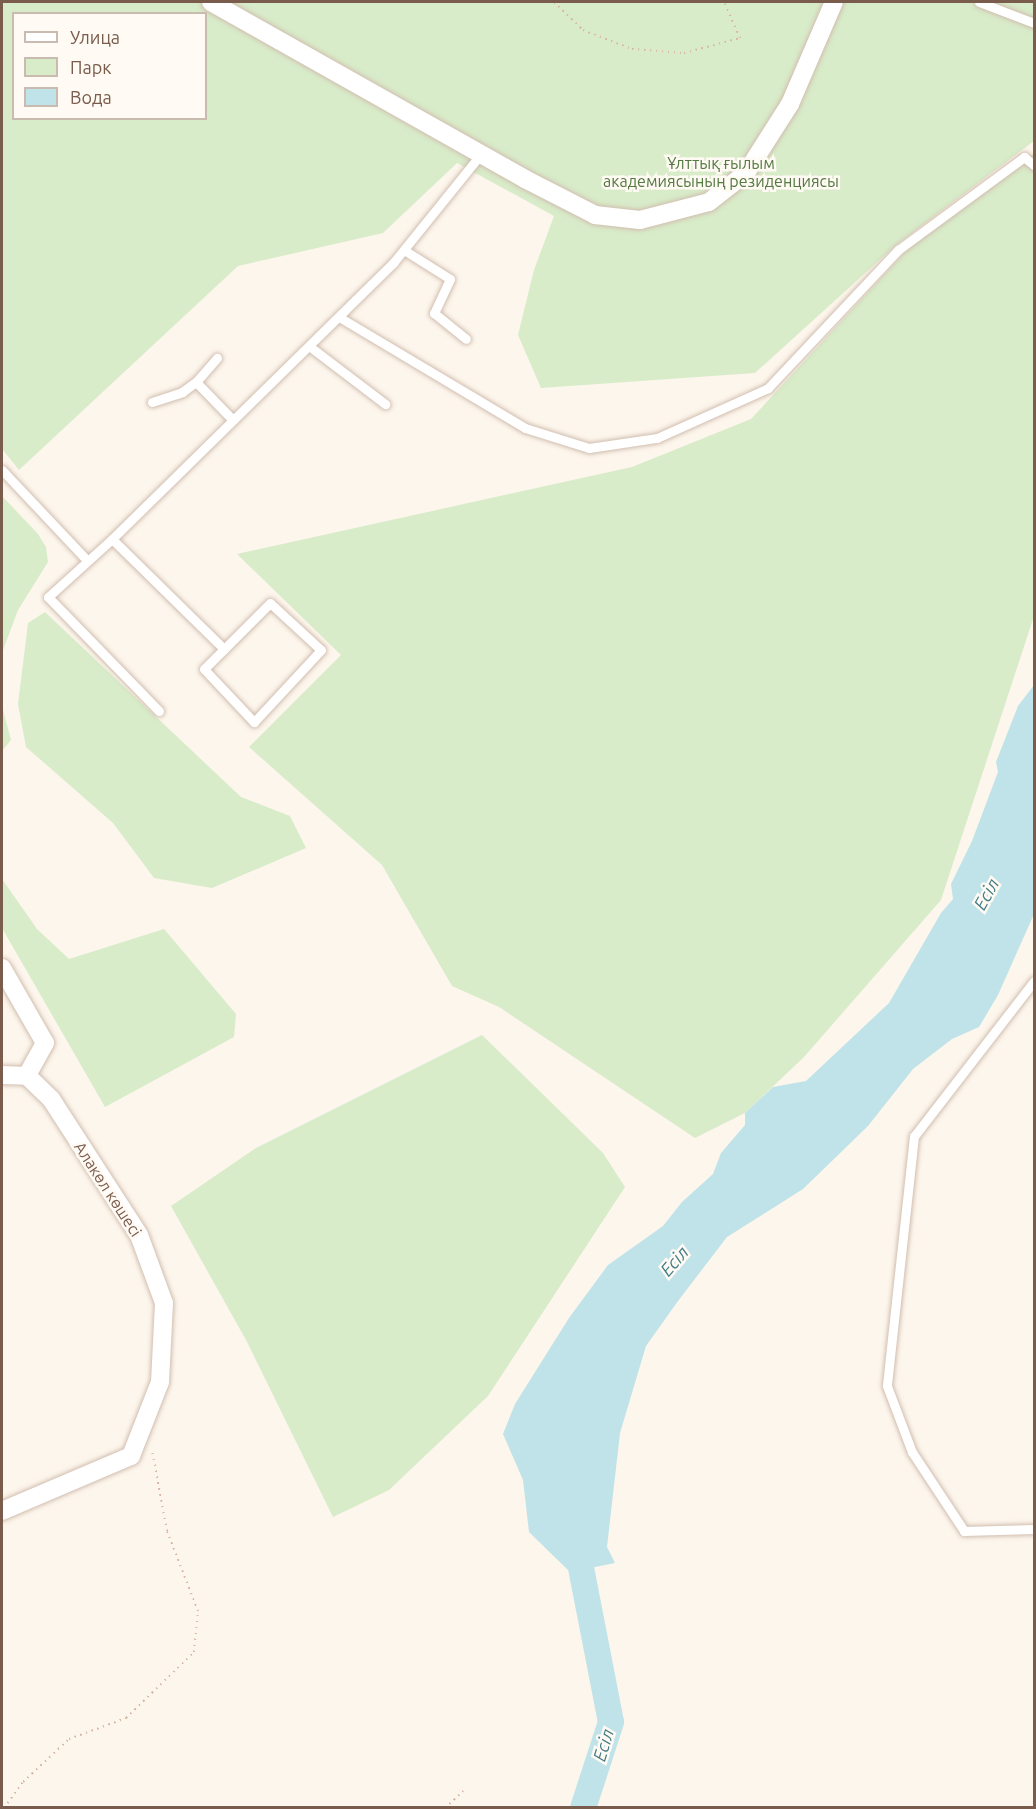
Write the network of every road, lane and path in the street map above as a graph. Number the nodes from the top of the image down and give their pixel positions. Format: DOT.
graph roads {
  1 [pos="211,2"];
  2 [pos="554,2"];
  3 [pos="724,2"];
  4 [pos="834,2"];
  5 [pos="979,2"];
  6 [pos="1035,23"];
  7 [pos="481,154"];
  8 [pos="1035,165"];
  9 [pos="404,249"];
  10 [pos="339,317"];
  11 [pos="466,339"];
  12 [pos="309,346"];
  13 [pos="217,358"];
  14 [pos="196,382"];
  15 [pos="152,402"];
  16 [pos="385,404"];
  17 [pos="233,420"];
  18 [pos="2,470"];
  19 [pos="112,539"];
  20 [pos="86,559"];
  21 [pos="224,649"];
  22 [pos="159,711"];
  23 [pos="2,969"];
  24 [pos="1035,981"];
  25 [pos="2,1075"];
  26 [pos="27,1076"];
  27 [pos="151,1448"];
  28 [pos="2,1511"];
  29 [pos="1035,1529"];
  30 [pos="463,1791"];
  31 [pos="4,1808"];
  32 [pos="445,1808"];
  1 -- 7 [label="street"];
  2 -- 3 [label="path"];
  4 -- 7 [label="street"];
  5 -- 6 [label="lane"];
  7 -- 9 [label="lane"];
  8 -- 10 [label="lane"];
  9 -- 10 [label="lane"];
  9 -- 11 [label="lane"];
  10 -- 12 [label="lane"];
  12 -- 16 [label="lane"];
  12 -- 17 [label="lane"];
  13 -- 14 [label="lane"];
  14 -- 15 [label="lane"];
  14 -- 17 [label="lane"];
  17 -- 19 [label="lane"];
  18 -- 20 [label="lane"];
  19 -- 20 [label="lane"];
  19 -- 21 [label="lane"];
  20 -- 22 [label="lane"];
  21 -- 21 [label="lane"];
  23 -- 26 [label="street"];
  24 -- 29 [label="lane"];
  25 -- 26 [label="street"];
  26 -- 28 [label="street, Алакөл көшесі"];
  27 -- 31 [label="path"];
  30 -- 32 [label="path"];
}
